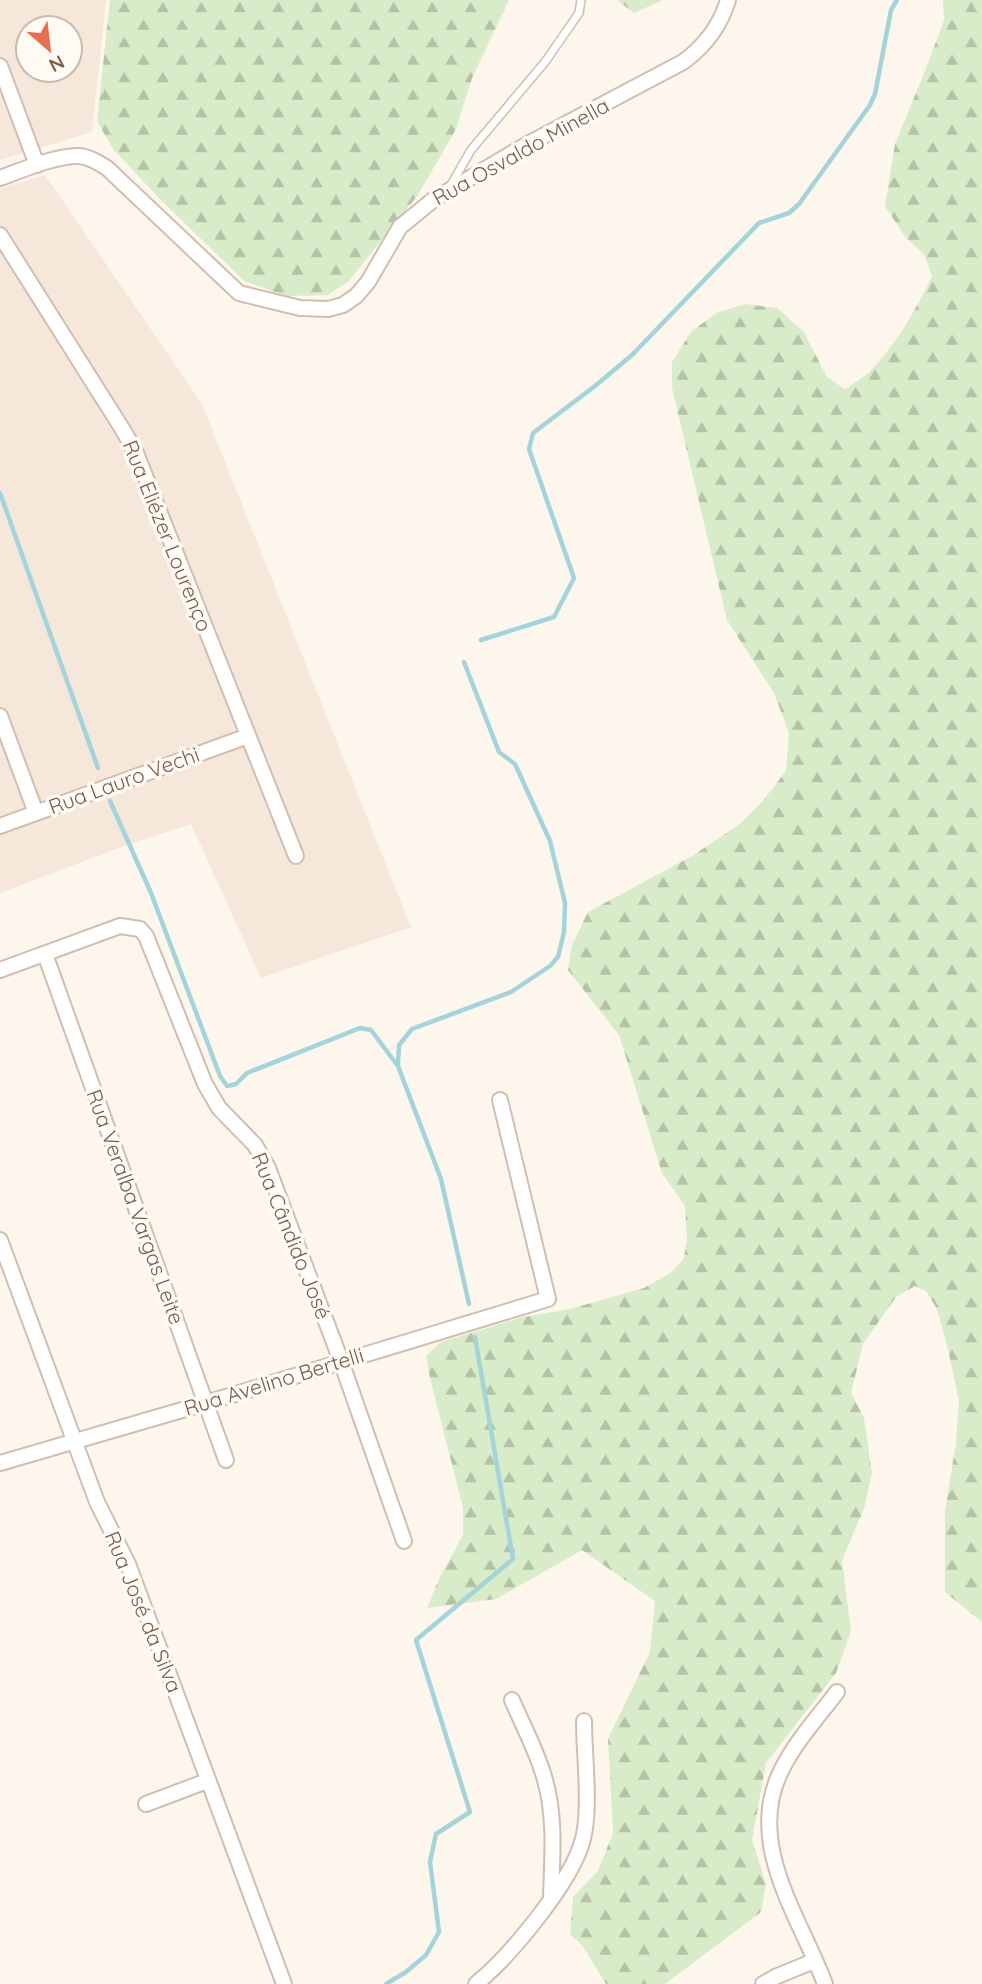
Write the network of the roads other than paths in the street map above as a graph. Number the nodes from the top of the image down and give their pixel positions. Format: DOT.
graph roads {
  1 [pos="581,0"];
  2 [pos="728,0"];
  3 [pos="0,66"];
  4 [pos="37,165"];
  5 [pos="0,178"];
  6 [pos="447,192"];
  7 [pos="0,235"];
  8 [pos="0,716"];
  9 [pos="248,736"];
  10 [pos="36,813"];
  11 [pos="0,826"];
  12 [pos="296,856"];
  13 [pos="45,954"];
  14 [pos="0,970"];
  15 [pos="500,1100"];
  16 [pos="0,1240"];
  17 [pos="341,1361"];
  18 [pos="206,1403"];
  19 [pos="74,1442"];
  20 [pos="226,1460"];
  21 [pos="0,1463"];
  22 [pos="404,1541"];
  23 [pos="837,1692"];
  24 [pos="512,1700"];
  25 [pos="584,1721"];
  26 [pos="207,1781"];
  27 [pos="146,1804"];
  28 [pos="551,1898"];
  29 [pos="814,1961"];
  30 [pos="284,1984"];
  31 [pos="476,1984"];
  32 [pos="763,1984"];
  33 [pos="825,1984"];
  1 -- 6 [label="lane"];
  2 -- 6 [label="street, Rua Osvaldo Minella"];
  3 -- 4 [label="street"];
  4 -- 5 [label="street, Rua Osvaldo Minella"];
  4 -- 6 [label="street, Rua Osvaldo Minella"];
  7 -- 9 [label="street, Rua Eliézer Lourenço"];
  8 -- 10 [label="street"];
  9 -- 10 [label="street, Rua Lauro Vechi"];
  9 -- 12 [label="street, Rua Eliézer Lourenço"];
  10 -- 11 [label="street, Rua Lauro Vechi"];
  13 -- 14 [label="street, Rua Cândido José"];
  13 -- 17 [label="street, Rua Cândido José"];
  13 -- 18 [label="street, Rua Veralba Vargas Leite"];
  15 -- 17 [label="street, Rua Avelino Bertelli"];
  16 -- 19 [label="street, Rua José da Silva"];
  17 -- 18 [label="street, Rua Avelino Bertelli"];
  17 -- 22 [label="street, Rua Cândido José"];
  18 -- 19 [label="street, Rua Avelino Bertelli"];
  18 -- 20 [label="street, Rua Veralba Vargas Leite"];
  19 -- 21 [label="street, Rua Avelino Bertelli"];
  19 -- 26 [label="street, Rua José da Silva"];
  23 -- 29 [label="street"];
  24 -- 28 [label="street"];
  25 -- 28 [label="street"];
  26 -- 27 [label="street"];
  26 -- 30 [label="street, Rua José da Silva"];
  28 -- 31 [label="street"];
  29 -- 32 [label="street"];
  29 -- 33 [label="street"];
}
